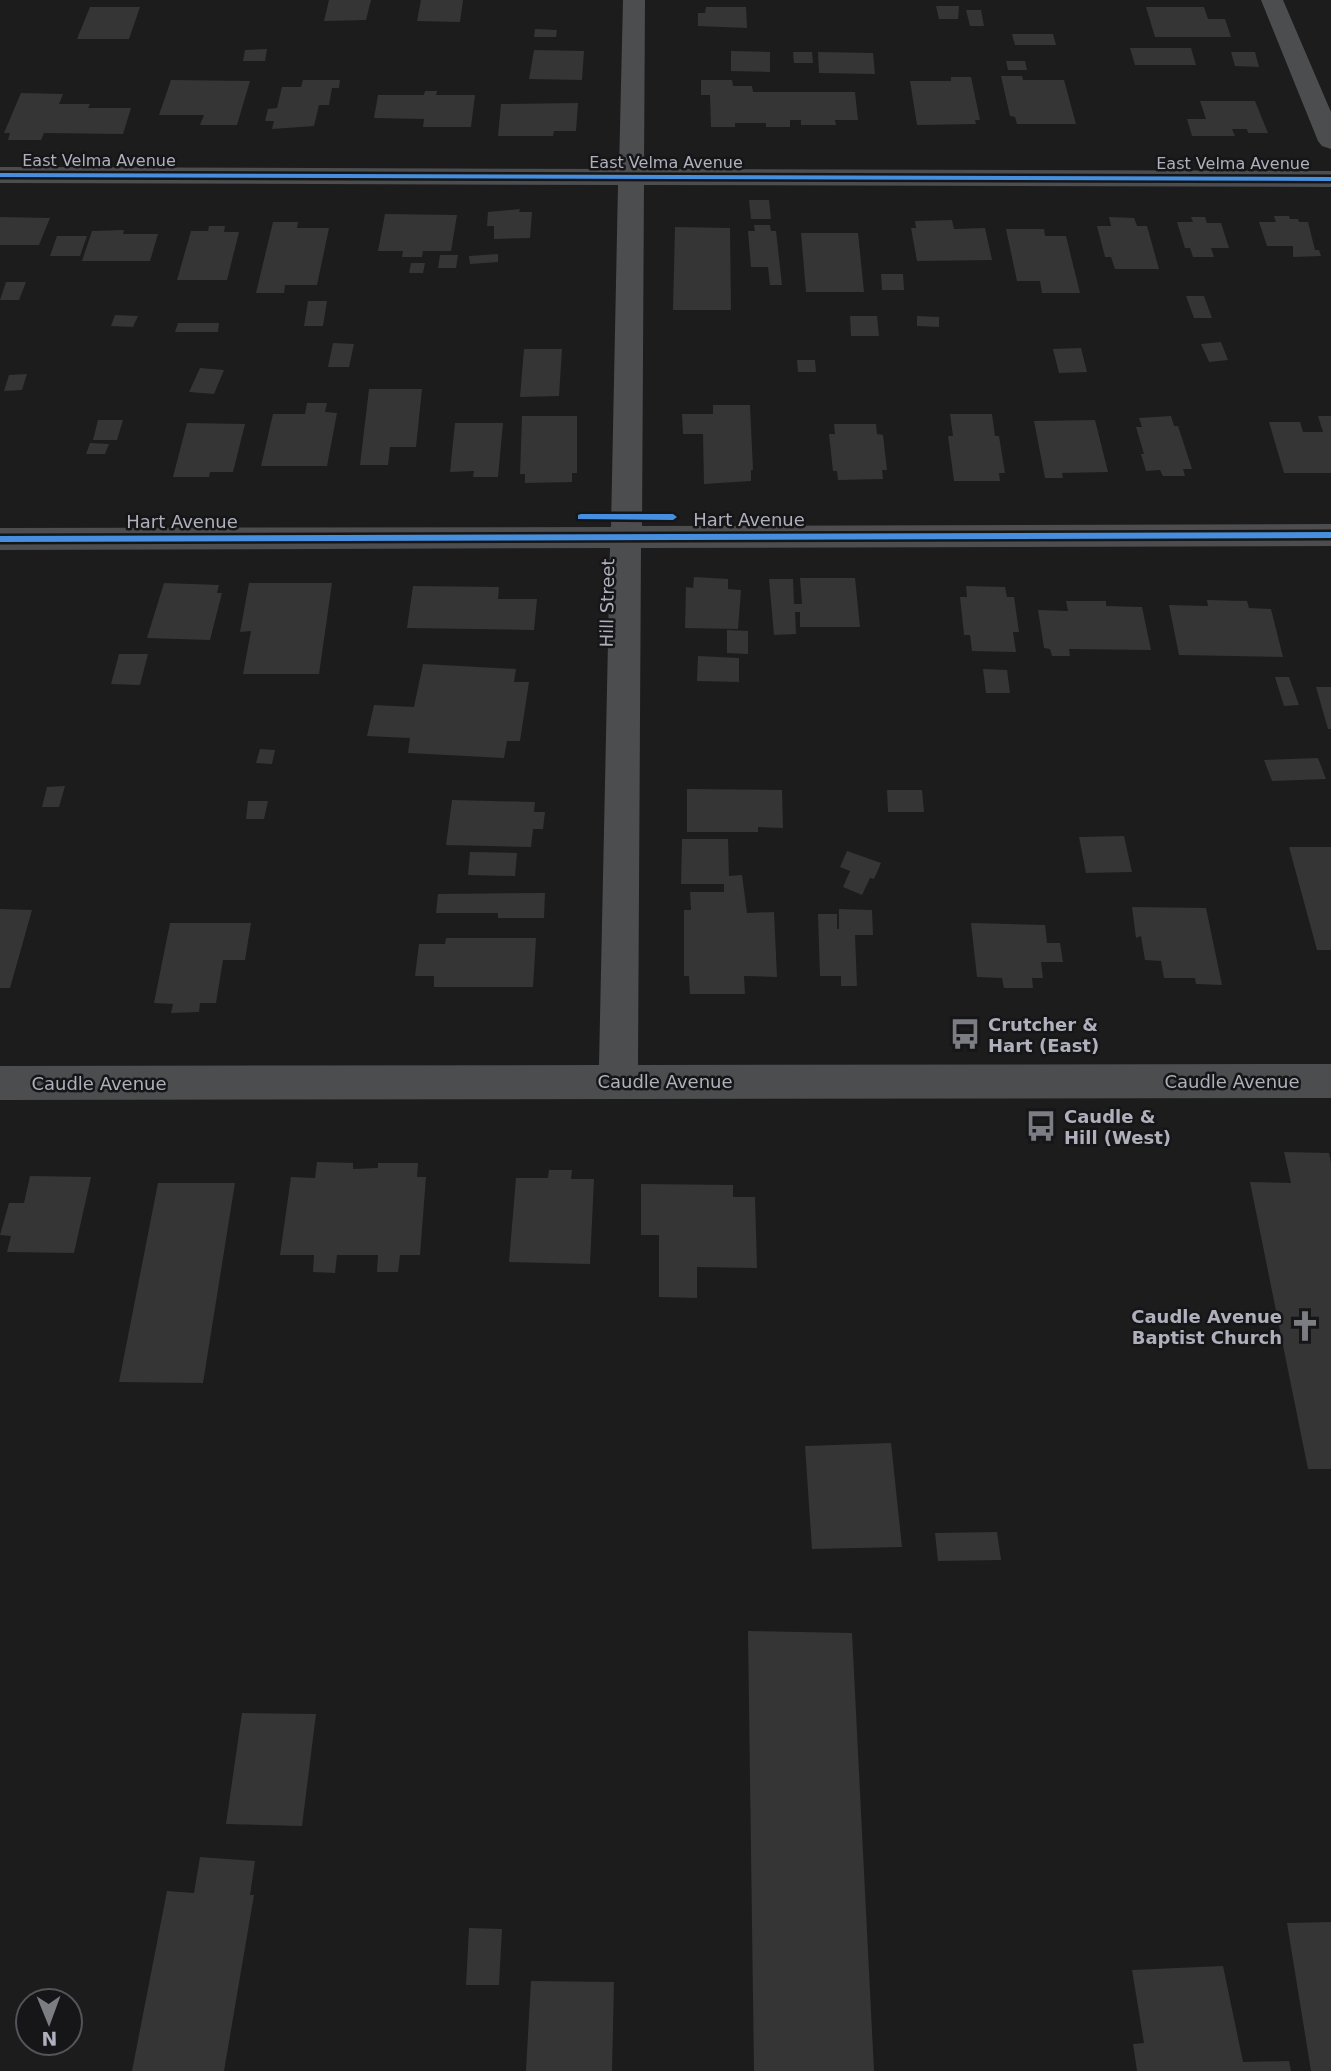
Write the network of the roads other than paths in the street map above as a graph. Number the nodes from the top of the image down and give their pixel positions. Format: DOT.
graph roads {
  1 [pos="634,0"];
  2 [pos="1272,0"];
  3 [pos="1331,141"];
  4 [pos="0,175"];
  5 [pos="629,177"];
  6 [pos="1331,179"];
  7 [pos="1331,535"];
  8 [pos="625,537"];
  9 [pos="0,539"];
  10 [pos="618,1081"];
  11 [pos="1331,1081"];
  12 [pos="0,1083"];
  1 -- 5 [label="street, Hill Street"];
  2 -- 3 [label="street"];
  4 -- 5 [label="street, East Velma Avenue"];
  5 -- 6 [label="street, East Velma Avenue"];
  5 -- 8 [label="street, Hill Street"];
  7 -- 8 [label="street, Hart Avenue"];
  8 -- 9 [label="street, Hart Avenue"];
  8 -- 10 [label="street, Hill Street"];
  10 -- 11 [label="street, Caudle Avenue"];
  10 -- 12 [label="street, Caudle Avenue"];
}
